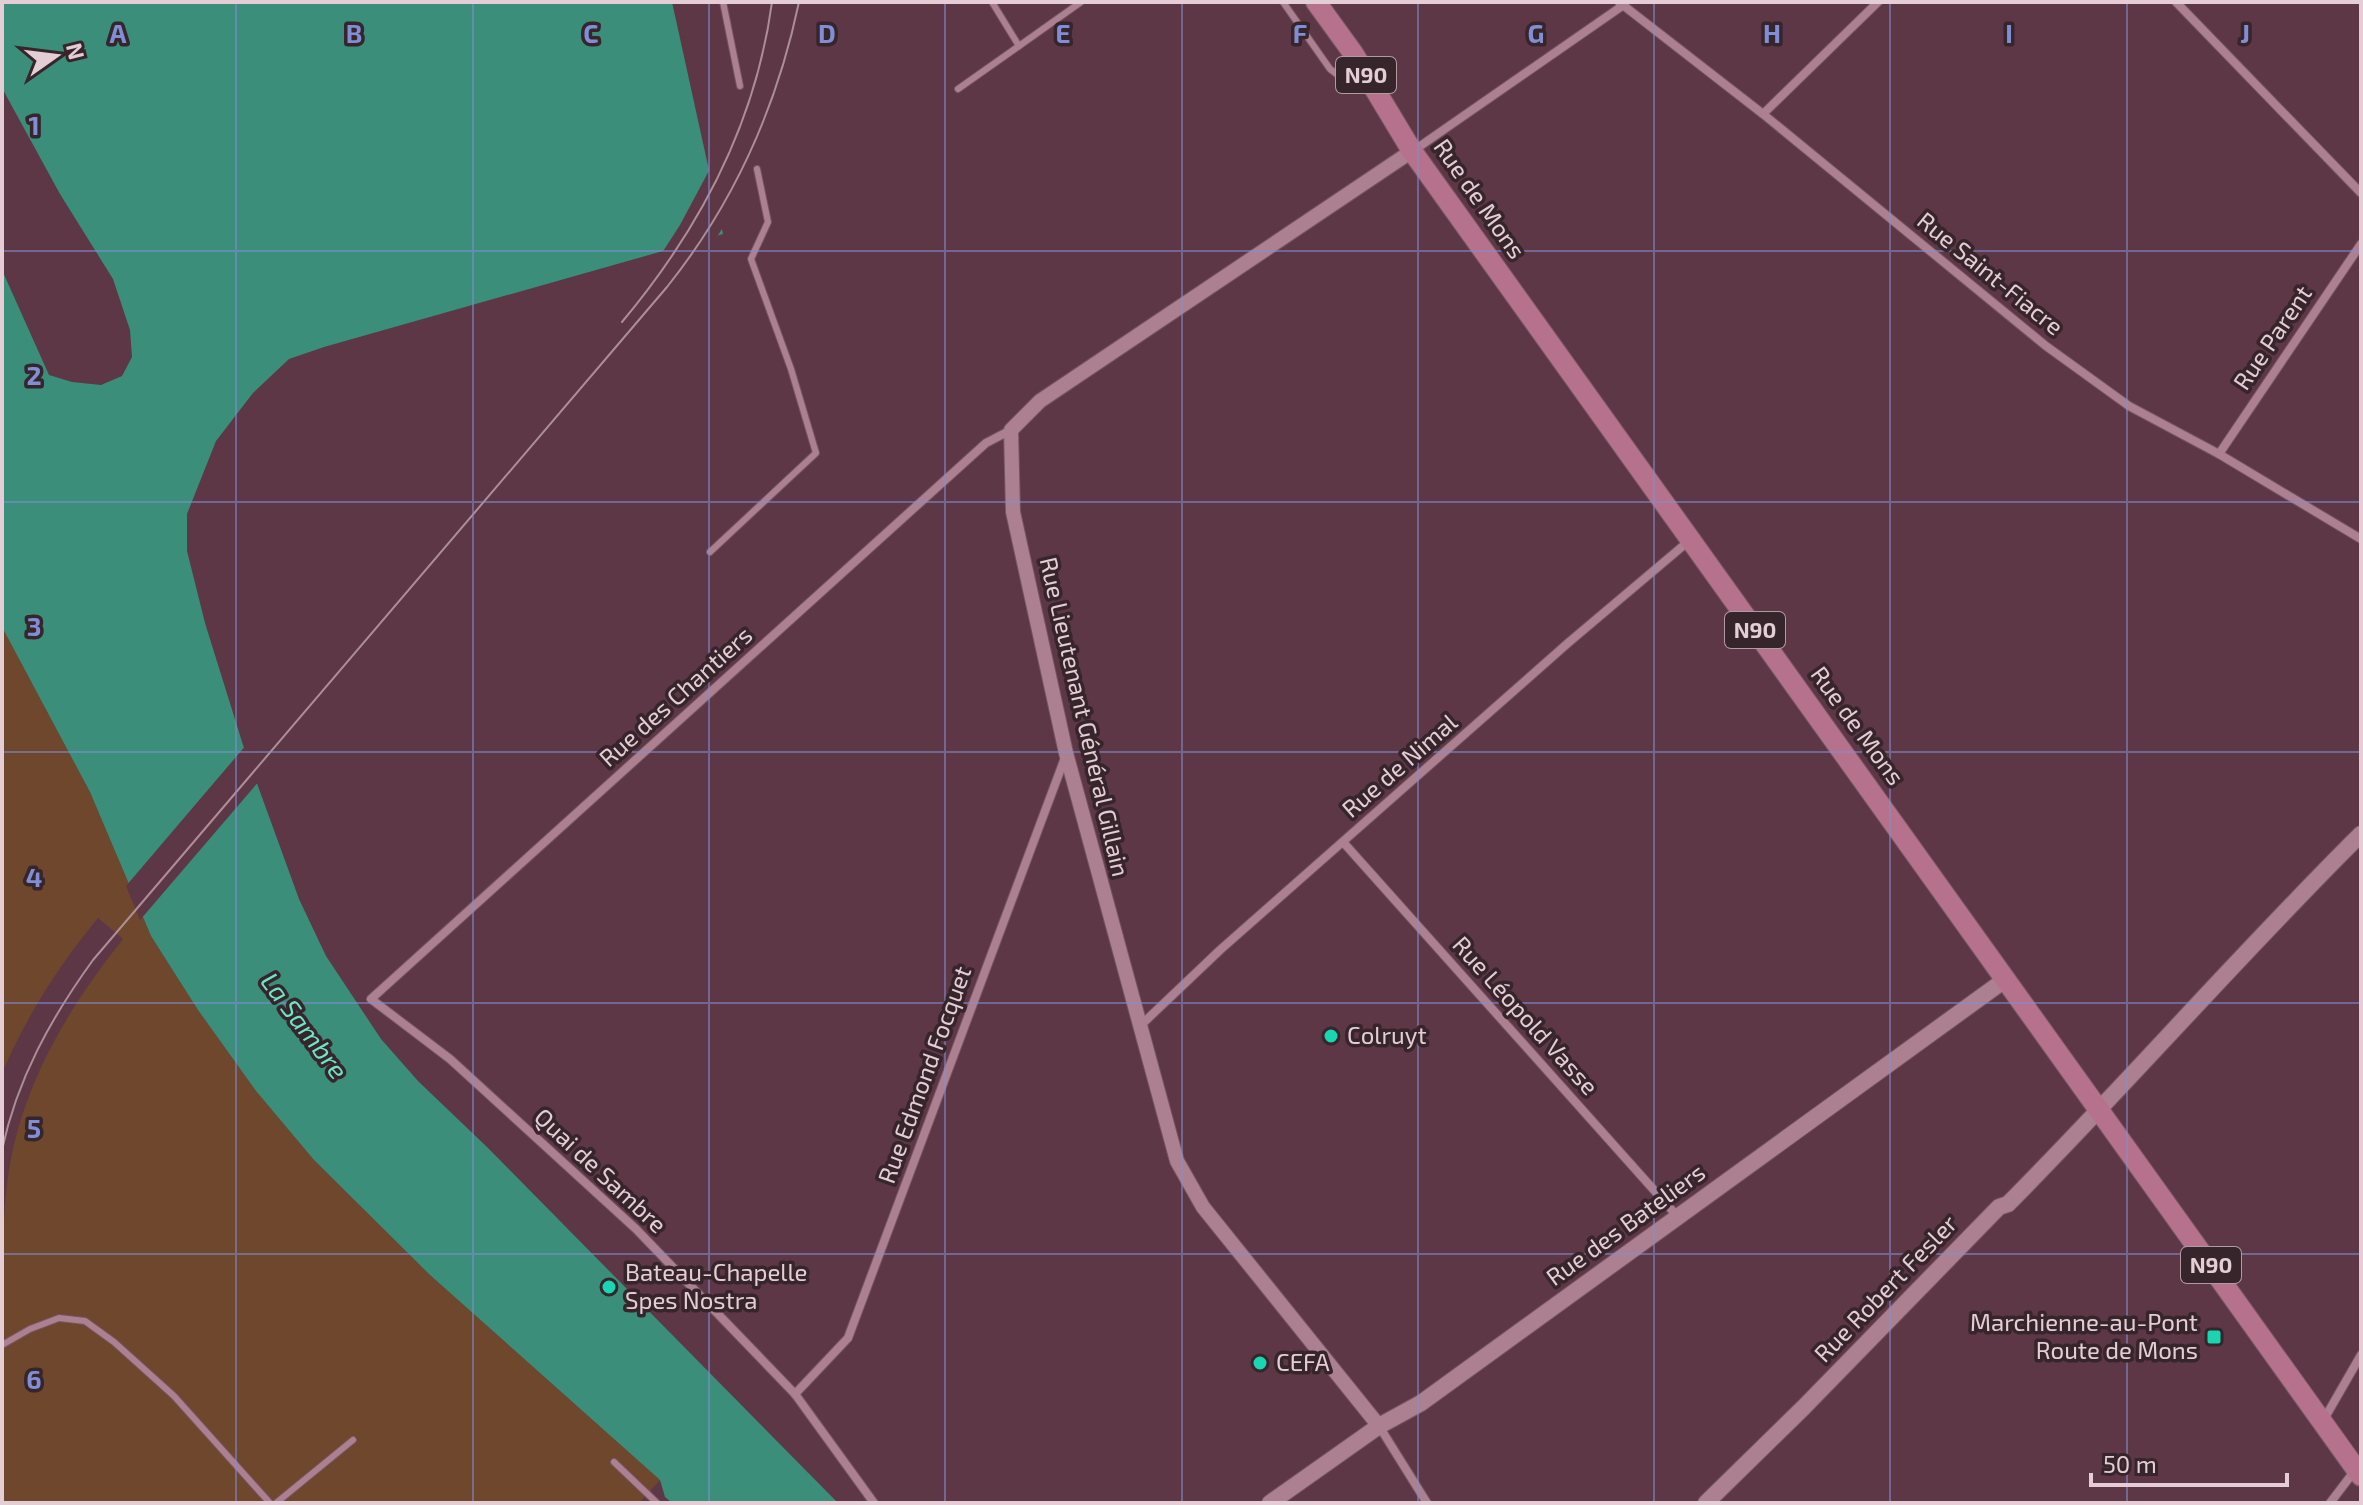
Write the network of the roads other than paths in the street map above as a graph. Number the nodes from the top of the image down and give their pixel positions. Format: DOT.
graph roads {
  1 [pos="723,2"];
  2 [pos="992,2"];
  3 [pos="1081,2"];
  4 [pos="1283,2"];
  5 [pos="1316,2"];
  6 [pos="1878,2"];
  7 [pos="2176,2"];
  8 [pos="1623,3"];
  9 [pos="1019,46"];
  10 [pos="1372,85"];
  11 [pos="740,86"];
  12 [pos="958,89"];
  13 [pos="1763,114"];
  14 [pos="1412,151"];
  15 [pos="757,169"];
  16 [pos="2361,193"];
  17 [pos="2361,244"];
  18 [pos="1011,430"];
  19 [pos="2219,454"];
  20 [pos="1690,539"];
  21 [pos="2361,539"];
  22 [pos="710,552"];
  23 [pos="1066,753"];
  24 [pos="2361,834"];
  25 [pos="1343,842"];
  26 [pos="2006,979"];
  27 [pos="371,999"];
  28 [pos="1139,1026"];
  29 [pos="2098,1108"];
  30 [pos="1678,1217"];
  31 [pos="2,1345"];
  32 [pos="2361,1355"];
  33 [pos="795,1394"];
  34 [pos="2322,1421"];
  35 [pos="1379,1426"];
  36 [pos="353,1440"];
  37 [pos="614,1462"];
  38 [pos="2359,1473"];
  39 [pos="273,1503"];
  40 [pos="657,1503"];
  41 [pos="874,1503"];
  42 [pos="1270,1503"];
  43 [pos="1427,1503"];
  44 [pos="1706,1503"];
  45 [pos="2330,1503"];
  1 -- 11 [label="lane"];
  2 -- 9 [label="lane"];
  3 -- 9 [label="lane"];
  4 -- 10 [label="lane"];
  5 -- 10 [label="main road, Rue de Mons / N90"];
  6 -- 13 [label="street"];
  7 -- 16 [label="street"];
  8 -- 13 [label="street, Rue Saint-Fiacre"];
  8 -- 14 [label="street"];
  9 -- 12 [label="lane"];
  10 -- 14 [label="main road, Rue de Mons / N90"];
  13 -- 19 [label="street, Rue Saint-Fiacre"];
  14 -- 18 [label="street"];
  14 -- 20 [label="main road, Rue de Mons / N90"];
  15 -- 22 [label="lane"];
  17 -- 19 [label="street, Rue Parent"];
  18 -- 23 [label="street, Rue Lieutenant Général Gillain"];
  18 -- 27 [label="street, Rue des Chantiers"];
  19 -- 21 [label="street, Rue Saint-Fiacre"];
  20 -- 25 [label="street, Rue de Nimal"];
  20 -- 26 [label="main road, Rue de Mons / N90"];
  23 -- 28 [label="street, Rue Lieutenant Général Gillain"];
  23 -- 33 [label="street, Rue Edmond Focquet"];
  24 -- 29 [label="main road, Rue Robert Fesler"];
  25 -- 28 [label="street, Rue de Nimal"];
  25 -- 30 [label="street, Rue Léopold Vasse"];
  26 -- 29 [label="main road, Rue de Mons / N90"];
  26 -- 30 [label="main road, Rue des Bateliers"];
  27 -- 33 [label="street, Quai de Sambre"];
  28 -- 35 [label="street, Rue Lieutenant Général Gillain"];
  29 -- 34 [label="main road, Rue de Mons / N90"];
  29 -- 44 [label="main road, Rue Robert Fesler"];
  30 -- 35 [label="main road, Rue des Bateliers"];
  31 -- 39 [label="lane"];
  32 -- 34 [label="street"];
  33 -- 41 [label="street, Quai de Sambre"];
  34 -- 38 [label="main road, Rue de Mons / N90"];
  35 -- 42 [label="main road, Rue des Bateliers"];
  35 -- 43 [label="street"];
  36 -- 39 [label="lane"];
  37 -- 40 [label="lane"];
  38 -- 45 [label="street"];
}
